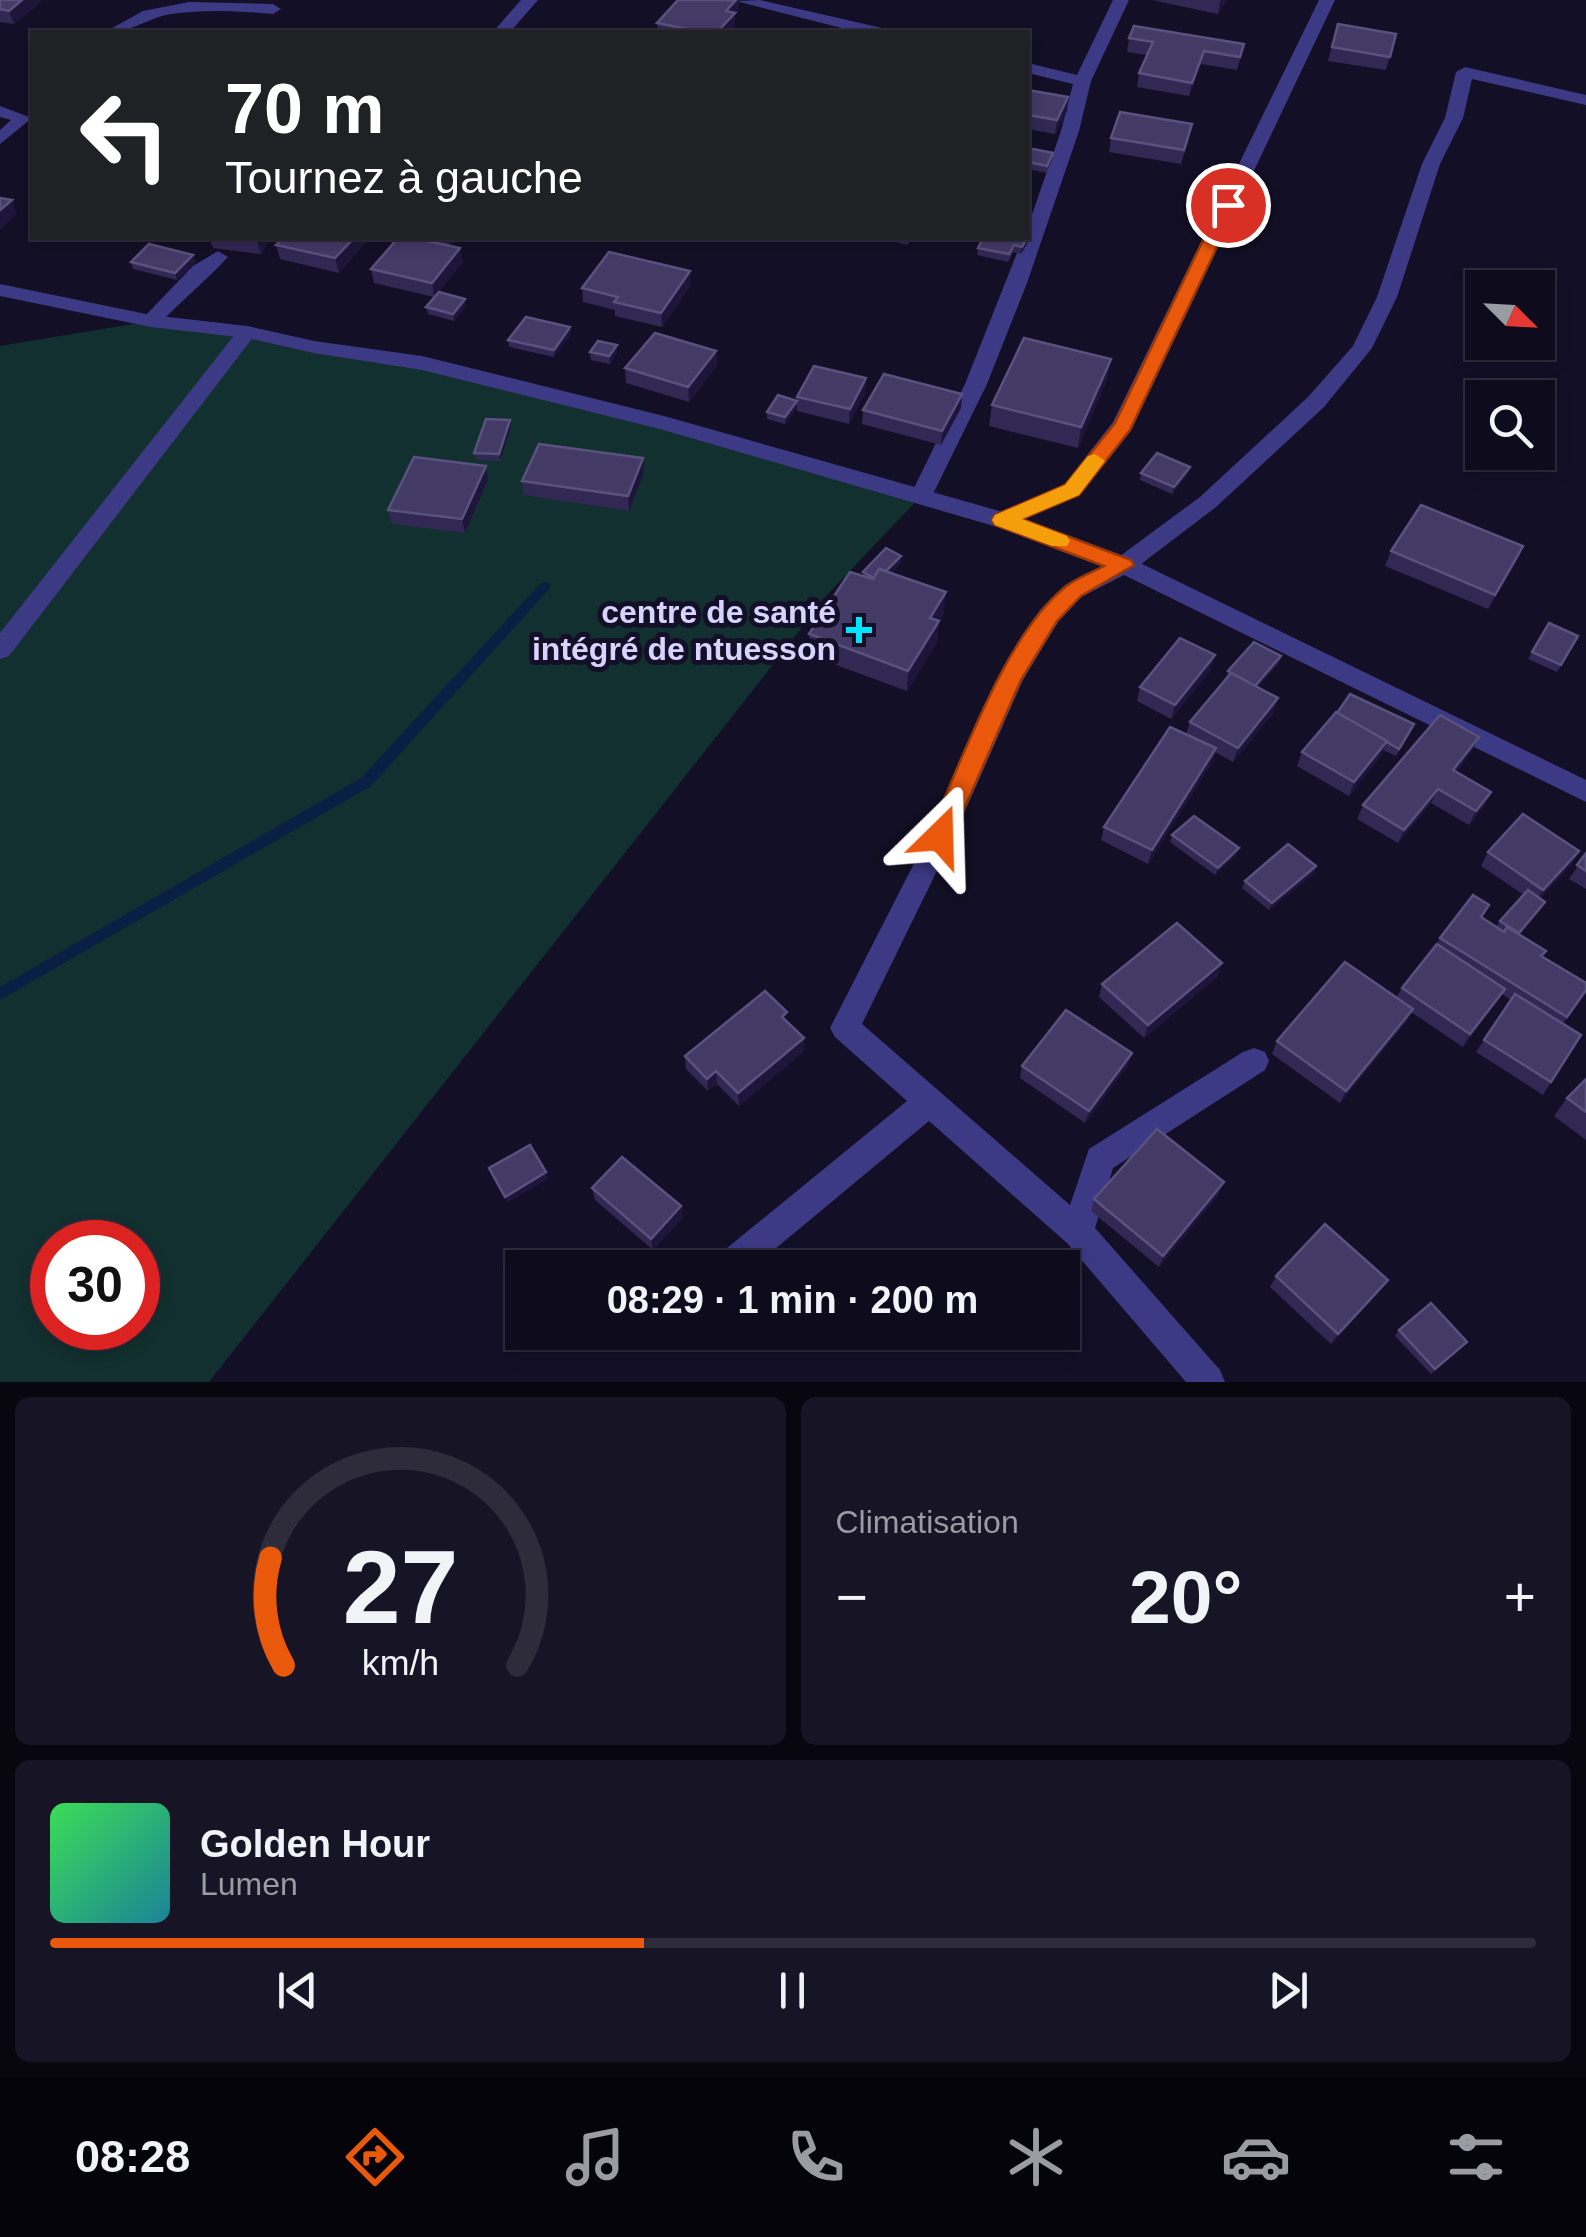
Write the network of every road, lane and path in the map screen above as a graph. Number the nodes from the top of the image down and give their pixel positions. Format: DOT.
graph roads {
  1 [pos="530,0"];
  2 [pos="1121,0"];
  3 [pos="1328,0"];
  4 [pos="744,1"];
  5 [pos="273,9"];
  6 [pos="115,30"];
  7 [pos="503,30"];
  8 [pos="867,30"];
  9 [pos="1030,68"];
  10 [pos="1082,81"];
  11 [pos="1586,100"];
  12 [pos="0,110"];
  13 [pos="28,114"];
  14 [pos="0,139"];
  15 [pos="218,256"];
  16 [pos="0,290"];
  17 [pos="152,321"];
  18 [pos="248,332"];
  19 [pos="920,496"];
  20 [pos="1002,520"];
  21 [pos="1124,565"];
  22 [pos="0,650"];
  23 [pos="1586,792"];
  24 [pos="1254,1061"];
  25 [pos="930,1100"];
  26 [pos="1078,1232"];
  27 [pos="749,1250"];
  28 [pos="1208,1382"];
  1 -- 7 [label="street"];
  2 -- 10 [label="street"];
  3 -- 20 [label="street"];
  4 -- 8 [label="street"];
  5 -- 6 [label="street"];
  9 -- 10 [label="street"];
  10 -- 19 [label="street"];
  11 -- 21 [label="street"];
  12 -- 13 [label="street"];
  13 -- 14 [label="street"];
  15 -- 17 [label="street"];
  16 -- 17 [label="street"];
  17 -- 18 [label="street"];
  18 -- 19 [label="street"];
  18 -- 22 [label="street"];
  19 -- 20 [label="street"];
  20 -- 21 [label="street"];
  21 -- 23 [label="street"];
  21 -- 25 [label="street"];
  24 -- 26 [label="street"];
  25 -- 26 [label="street"];
  25 -- 27 [label="street"];
  26 -- 28 [label="street"];
}
